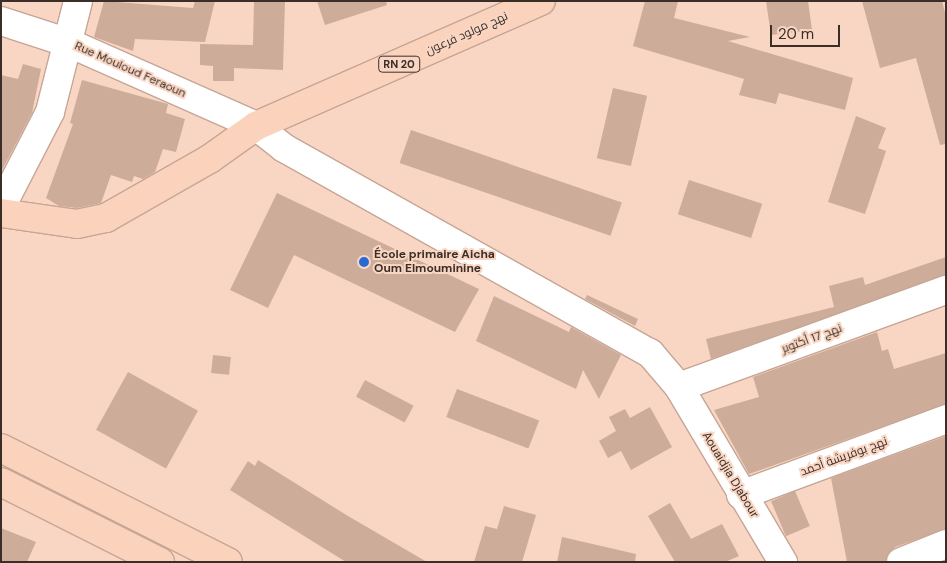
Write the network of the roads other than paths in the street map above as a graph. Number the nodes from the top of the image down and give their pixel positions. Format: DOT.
graph roads {
  1 [pos="78,1"];
  2 [pos="541,1"];
  3 [pos="1,21"];
  4 [pos="70,43"];
  5 [pos="256,126"];
  6 [pos="1,207"];
  7 [pos="1,213"];
  8 [pos="946,290"];
  9 [pos="679,387"];
  10 [pos="946,419"];
  11 [pos="1,448"];
  12 [pos="1,482"];
  13 [pos="741,495"];
  14 [pos="946,544"];
  15 [pos="160,562"];
  16 [pos="228,562"];
  17 [pos="783,562"];
  18 [pos="901,562"];
  1 -- 4 [label="street"];
  2 -- 5 [label="main road, نهج مولود فرعون / RN 20"];
  3 -- 4 [label="street, Rue Mouloud Feraoun"];
  4 -- 5 [label="street, Rue Mouloud Feraoun"];
  4 -- 6 [label="street"];
  5 -- 7 [label="main road, RN 20"];
  5 -- 9 [label="street, Rue Mouloud Feraoun"];
  8 -- 9 [label="street, نهج 17 أكتوبر"];
  9 -- 13 [label="street, Aouaidjia Djabour"];
  10 -- 13 [label="street, نهج بوفريشة أحمد"];
  11 -- 16 [label="main road"];
  12 -- 15 [label="main road"];
  13 -- 17 [label="street, Aouaidjia Djabour"];
  14 -- 18 [label="street"];
}
